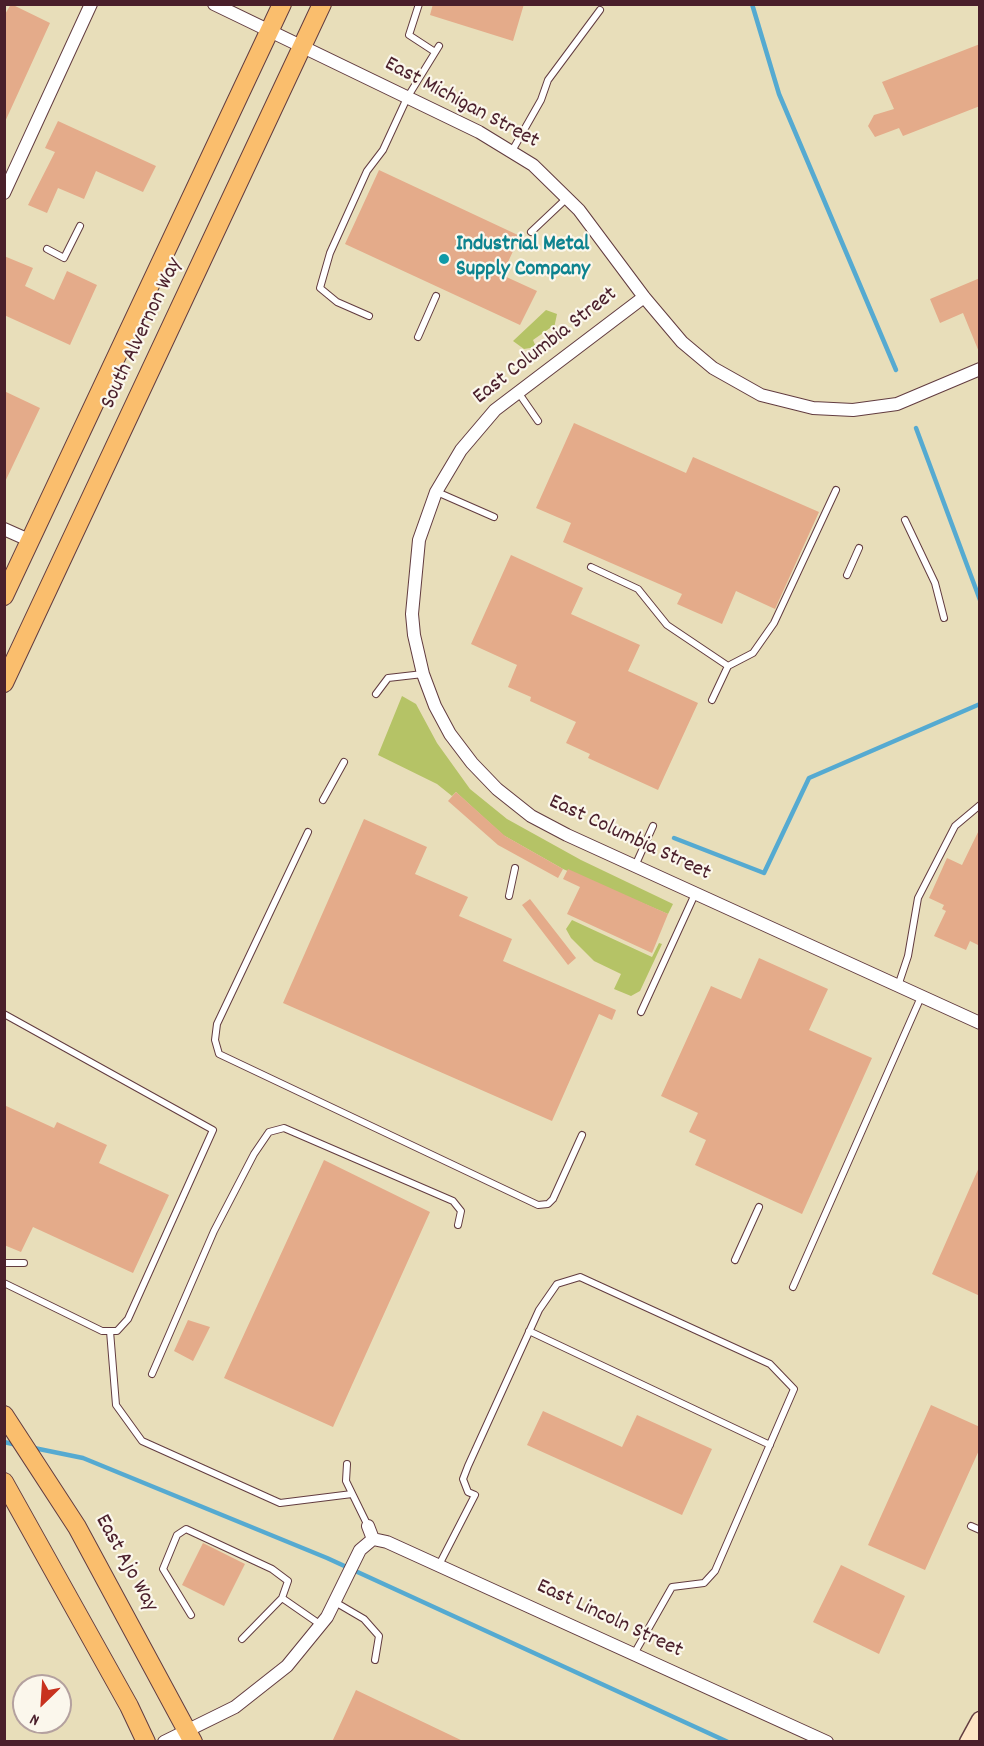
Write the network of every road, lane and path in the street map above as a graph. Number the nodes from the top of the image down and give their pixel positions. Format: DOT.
graph roads {
  1 [pos="91,4"];
  2 [pos="214,4"];
  3 [pos="282,4"];
  4 [pos="322,4"];
  5 [pos="419,4"];
  6 [pos="600,10"];
  7 [pos="270,31"];
  8 [pos="304,48"];
  9 [pos="407,98"];
  10 [pos="512,151"];
  11 [pos="4,193"];
  12 [pos="568,197"];
  13 [pos="80,226"];
  14 [pos="531,231"];
  15 [pos="47,249"];
  16 [pos="436,296"];
  17 [pos="644,297"];
  18 [pos="369,316"];
  19 [pos="418,337"];
  20 [pos="980,369"];
  21 [pos="518,391"];
  22 [pos="538,421"];
  23 [pos="836,490"];
  24 [pos="436,492"];
  25 [pos="494,517"];
  26 [pos="905,519"];
  27 [pos="4,529"];
  28 [pos="31,542"];
  29 [pos="859,548"];
  30 [pos="591,567"];
  31 [pos="846,576"];
  32 [pos="4,596"];
  33 [pos="944,618"];
  34 [pos="728,666"];
  35 [pos="423,674"];
  36 [pos="4,683"];
  37 [pos="376,694"];
  38 [pos="712,700"];
  39 [pos="344,762"];
  40 [pos="322,801"];
  41 [pos="980,805"];
  42 [pos="652,826"];
  43 [pos="308,832"];
  44 [pos="634,866"];
  45 [pos="515,867"];
  46 [pos="695,894"];
  47 [pos="509,896"];
  48 [pos="898,986"];
  49 [pos="921,997"];
  50 [pos="641,1012"];
  51 [pos="4,1014"];
  52 [pos="980,1023"];
  53 [pos="582,1135"];
  54 [pos="759,1207"];
  55 [pos="458,1225"];
  56 [pos="735,1260"];
  57 [pos="4,1263"];
  58 [pos="24,1263"];
  59 [pos="4,1283"];
  60 [pos="793,1287"];
  61 [pos="110,1331"];
  62 [pos="529,1331"];
  63 [pos="152,1374"];
  64 [pos="7,1419"];
  65 [pos="770,1445"];
  66 [pos="347,1464"];
  67 [pos="4,1482"];
  68 [pos="352,1494"];
  69 [pos="368,1526"];
  70 [pos="971,1526"];
  71 [pos="980,1530"];
  72 [pos="373,1539"];
  73 [pos="439,1565"];
  74 [pos="282,1598"];
  75 [pos="335,1602"];
  76 [pos="191,1615"];
  77 [pos="321,1625"];
  78 [pos="242,1639"];
  79 [pos="634,1654"];
  80 [pos="375,1660"];
  81 [pos="980,1720"];
  82 [pos="190,1736"];
  83 [pos="146,1742"];
  84 [pos="164,1742"];
  85 [pos="826,1742"];
  86 [pos="968,1742"];
  1 -- 11 [label="street"];
  2 -- 7 [label="street, East Michigan Street"];
  3 -- 7 [label="main road, South Alvernon Way"];
  4 -- 8 [label="main road, South Alvernon Way"];
  5 -- 9 [label="lane"];
  6 -- 10 [label="lane"];
  7 -- 8 [label="street, East Michigan Street"];
  7 -- 28 [label="main road, South Alvernon Way"];
  8 -- 9 [label="street, East Michigan Street"];
  8 -- 36 [label="main road, South Alvernon Way"];
  9 -- 10 [label="street, East Michigan Street"];
  9 -- 18 [label="lane"];
  10 -- 12 [label="street, East Michigan Street"];
  12 -- 14 [label="lane"];
  12 -- 17 [label="street, East Michigan Street"];
  13 -- 15 [label="lane"];
  16 -- 19 [label="lane"];
  17 -- 20 [label="street, East Michigan Street"];
  17 -- 21 [label="street, East Columbia Street"];
  21 -- 22 [label="lane"];
  21 -- 24 [label="street, East Columbia Street"];
  23 -- 34 [label="lane"];
  24 -- 25 [label="lane"];
  24 -- 35 [label="street, East Columbia Street"];
  26 -- 33 [label="lane"];
  27 -- 28 [label="street"];
  28 -- 32 [label="main road, South Alvernon Way"];
  29 -- 31 [label="lane"];
  30 -- 34 [label="lane"];
  34 -- 38 [label="lane"];
  35 -- 37 [label="lane"];
  35 -- 44 [label="street, East Columbia Street"];
  39 -- 40 [label="lane"];
  41 -- 48 [label="lane"];
  42 -- 44 [label="lane"];
  43 -- 53 [label="lane"];
  44 -- 46 [label="street, East Columbia Street"];
  45 -- 47 [label="lane"];
  46 -- 48 [label="street, East Columbia Street"];
  46 -- 50 [label="lane"];
  48 -- 49 [label="street, East Columbia Street"];
  49 -- 52 [label="street, East Columbia Street"];
  49 -- 60 [label="lane"];
  51 -- 61 [label="lane"];
  54 -- 56 [label="lane"];
  55 -- 63 [label="lane"];
  57 -- 58 [label="lane"];
  59 -- 61 [label="lane"];
  61 -- 68 [label="lane"];
  62 -- 65 [label="lane"];
  62 -- 65 [label="lane"];
  62 -- 73 [label="lane"];
  64 -- 82 [label="main road, East Ajo Way"];
  65 -- 79 [label="lane"];
  66 -- 68 [label="lane"];
  67 -- 83 [label="main road"];
  68 -- 69 [label="lane"];
  69 -- 72 [label="street"];
  70 -- 71 [label="lane"];
  72 -- 73 [label="street, East Lincoln Street"];
  72 -- 75 [label="street"];
  73 -- 79 [label="street, East Lincoln Street"];
  74 -- 76 [label="lane"];
  74 -- 77 [label="lane"];
  74 -- 78 [label="lane"];
  75 -- 77 [label="street"];
  75 -- 80 [label="lane"];
  77 -- 82 [label="street"];
  79 -- 85 [label="street, East Lincoln Street"];
  81 -- 86 [label="main road"];
  82 -- 84 [label="street"];
}
